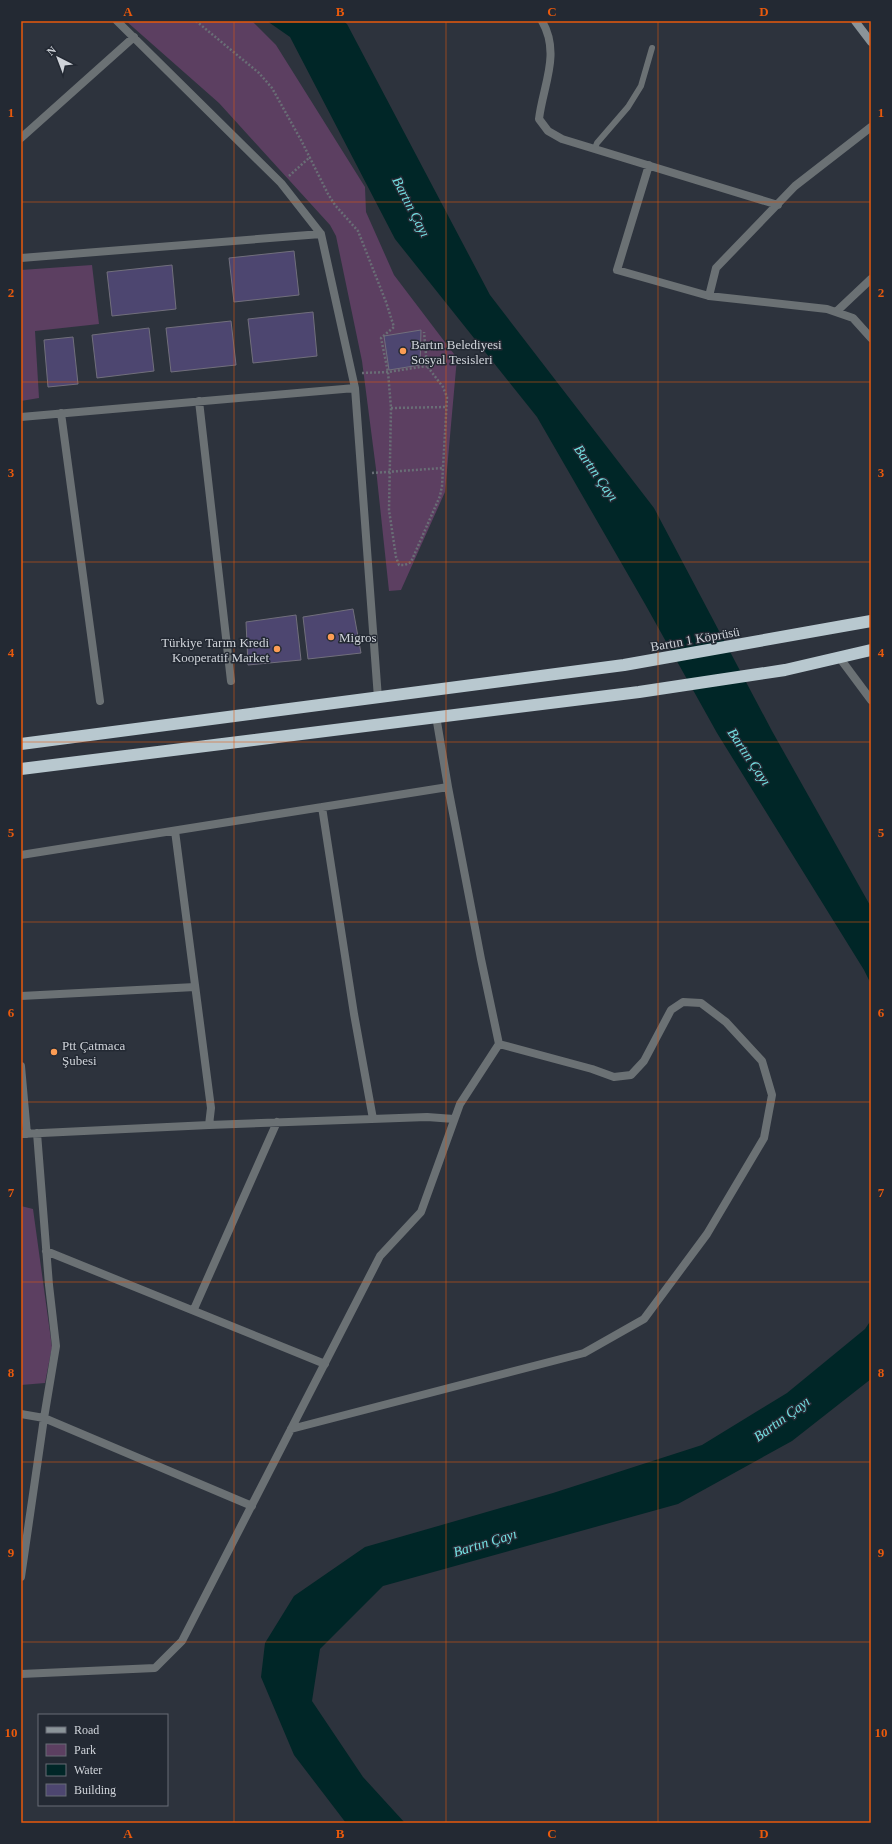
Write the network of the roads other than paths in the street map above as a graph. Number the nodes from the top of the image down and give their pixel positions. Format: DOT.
graph roads {
  1 [pos="117,21"];
  2 [pos="542,21"];
  3 [pos="855,21"];
  4 [pos="871,29"];
  5 [pos="134,36"];
  6 [pos="871,42"];
  7 [pos="652,48"];
  8 [pos="871,127"];
  9 [pos="21,138"];
  10 [pos="595,148"];
  11 [pos="649,165"];
  12 [pos="778,205"];
  13 [pos="321,234"];
  14 [pos="21,258"];
  15 [pos="871,279"];
  16 [pos="709,296"];
  17 [pos="836,312"];
  18 [pos="871,338"];
  19 [pos="355,388"];
  20 [pos="199,401"];
  21 [pos="61,413"];
  22 [pos="21,417"];
  23 [pos="871,621"];
  24 [pos="871,650"];
  25 [pos="839,657"];
  26 [pos="232,681"];
  27 [pos="378,698"];
  28 [pos="871,700"];
  29 [pos="100,701"];
  30 [pos="436,716"];
  31 [pos="21,744"];
  32 [pos="21,769"];
  33 [pos="448,787"];
  34 [pos="322,807"];
  35 [pos="175,831"];
  36 [pos="21,855"];
  37 [pos="195,986"];
  38 [pos="21,996"];
  39 [pos="499,1044"];
  40 [pos="21,1066"];
  41 [pos="372,1119"];
  42 [pos="454,1119"];
  43 [pos="277,1122"];
  44 [pos="209,1125"];
  45 [pos="37,1133"];
  46 [pos="24,1134"];
  47 [pos="46,1250"];
  48 [pos="194,1309"];
  49 [pos="325,1364"];
  50 [pos="21,1414"];
  51 [pos="44,1418"];
  52 [pos="291,1429"];
  53 [pos="252,1506"];
  54 [pos="21,1577"];
  55 [pos="21,1674"];
  1 -- 5 [label="street"];
  2 -- 10 [label="street"];
  3 -- 6 [label="street"];
  4 -- 6 [label="street"];
  5 -- 9 [label="street"];
  5 -- 13 [label="street"];
  7 -- 10 [label="lane"];
  8 -- 12 [label="street"];
  10 -- 11 [label="street"];
  11 -- 12 [label="street"];
  11 -- 16 [label="street"];
  12 -- 16 [label="street"];
  13 -- 14 [label="street"];
  13 -- 19 [label="street"];
  15 -- 17 [label="street"];
  16 -- 17 [label="street"];
  17 -- 18 [label="street"];
  19 -- 20 [label="street"];
  19 -- 27 [label="street"];
  20 -- 21 [label="street"];
  20 -- 26 [label="street"];
  21 -- 22 [label="street"];
  21 -- 29 [label="street"];
  23 -- 27 [label="highway, Bartın 1 Köprüsü"];
  24 -- 25 [label="highway"];
  25 -- 28 [label="street"];
  25 -- 30 [label="highway"];
  27 -- 31 [label="highway, Bartın 1 Köprüsü"];
  30 -- 32 [label="highway"];
  30 -- 33 [label="street"];
  33 -- 34 [label="street"];
  33 -- 39 [label="street"];
  34 -- 35 [label="street"];
  34 -- 41 [label="street"];
  35 -- 36 [label="street"];
  35 -- 37 [label="street"];
  37 -- 38 [label="street"];
  37 -- 44 [label="street"];
  39 -- 42 [label="street"];
  39 -- 52 [label="street"];
  40 -- 46 [label="street"];
  41 -- 42 [label="street"];
  41 -- 43 [label="street"];
  42 -- 49 [label="street"];
  43 -- 44 [label="street"];
  43 -- 48 [label="street"];
  44 -- 45 [label="street"];
  45 -- 46 [label="street"];
  45 -- 47 [label="street"];
  47 -- 48 [label="street"];
  47 -- 51 [label="street"];
  48 -- 49 [label="street"];
  49 -- 52 [label="street"];
  50 -- 51 [label="street"];
  51 -- 53 [label="street"];
  51 -- 54 [label="street"];
  52 -- 53 [label="street"];
  53 -- 55 [label="street"];
}
